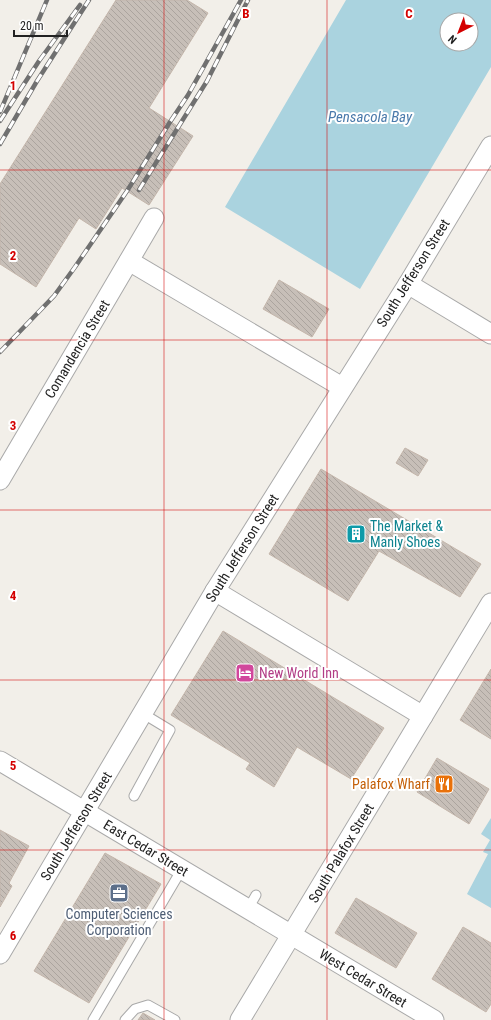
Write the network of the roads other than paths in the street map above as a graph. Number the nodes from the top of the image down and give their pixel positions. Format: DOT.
graph roads {
  1 [pos="491,146"];
  2 [pos="154,218"];
  3 [pos="129,261"];
  4 [pos="408,284"];
  5 [pos="491,334"];
  6 [pos="342,387"];
  7 [pos="0,480"];
  8 [pos="215,591"];
  9 [pos="491,603"];
  10 [pos="142,713"];
  11 [pos="423,716"];
  12 [pos="0,761"];
  13 [pos="134,796"];
  14 [pos="85,811"];
  15 [pos="182,869"];
  16 [pos="292,935"];
  17 [pos="0,954"];
  18 [pos="93,1020"];
  19 [pos="125,1020"];
  20 [pos="175,1020"];
  21 [pos="240,1020"];
  22 [pos="434,1020"];
  1 -- 4 [label="street, South Jefferson Street"];
  2 -- 3 [label="street, Comandencia Street"];
  3 -- 6 [label="street"];
  3 -- 7 [label="street, Comandencia Street"];
  4 -- 5 [label="street"];
  4 -- 6 [label="street, South Jefferson Street"];
  6 -- 8 [label="street, South Jefferson Street"];
  8 -- 10 [label="street, South Jefferson Street"];
  8 -- 11 [label="street"];
  9 -- 11 [label="street, South Palafox Street"];
  10 -- 13 [label="lane"];
  10 -- 14 [label="street, South Jefferson Street"];
  11 -- 16 [label="street, South Palafox Street"];
  12 -- 14 [label="street, East Cedar Street"];
  14 -- 15 [label="street, East Cedar Street"];
  14 -- 17 [label="street, South Jefferson Street"];
  15 -- 16 [label="street, East Cedar Street"];
  15 -- 18 [label="lane"];
  16 -- 21 [label="street, South Palafox Street"];
  16 -- 22 [label="street, West Cedar Street"];
  19 -- 20 [label="lane"];
}
